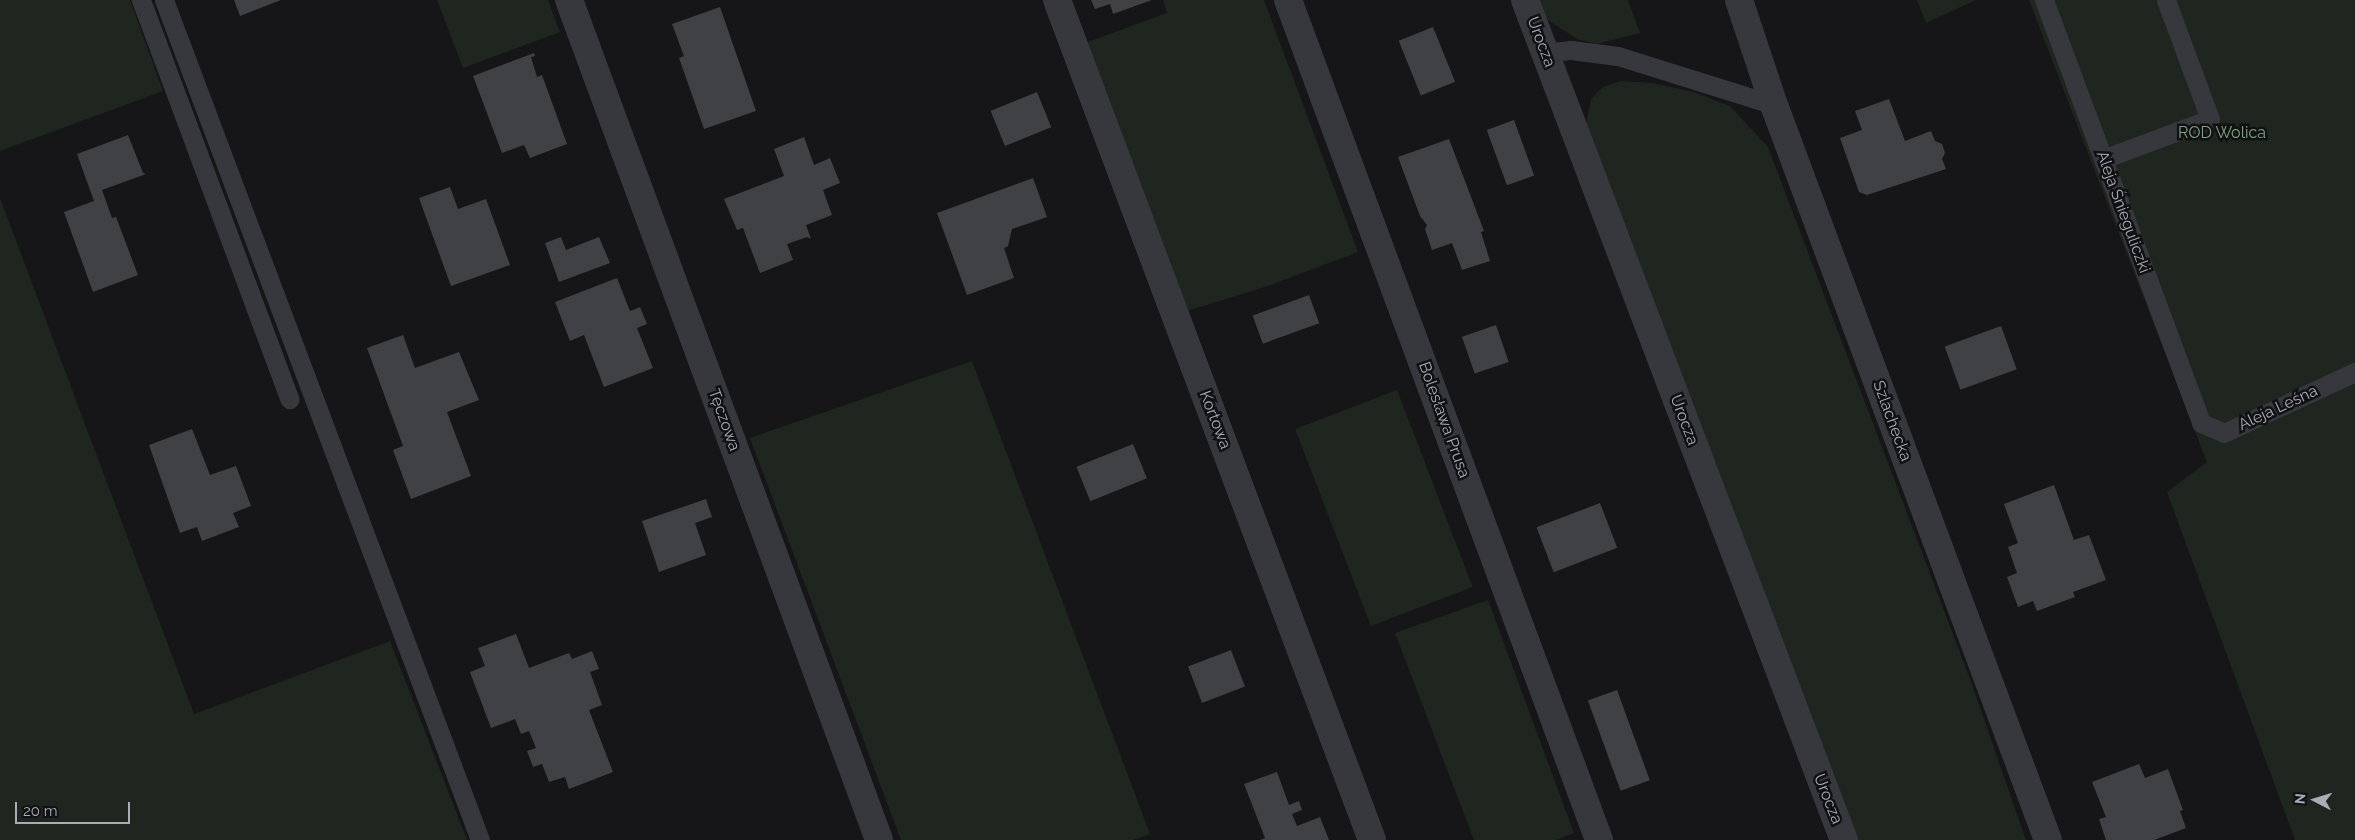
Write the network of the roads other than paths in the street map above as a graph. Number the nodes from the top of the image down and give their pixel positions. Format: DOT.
graph roads {
  1 [pos="141,0"];
  2 [pos="164,0"];
  3 [pos="569,0"];
  4 [pos="1057,0"];
  5 [pos="1288,0"];
  6 [pos="1525,0"];
  7 [pos="1739,0"];
  8 [pos="2044,0"];
  9 [pos="2166,0"];
  10 [pos="1545,52"];
  11 [pos="1774,105"];
  12 [pos="2103,159"];
  13 [pos="2355,372"];
  14 [pos="289,399"];
  15 [pos="2201,423"];
  16 [pos="480,840"];
  17 [pos="879,840"];
  18 [pos="1372,840"];
  19 [pos="1600,840"];
  20 [pos="1844,840"];
  21 [pos="2048,840"];
  1 -- 14 [label="lane"];
  2 -- 16 [label="lane"];
  3 -- 17 [label="street, Tęczowa"];
  4 -- 18 [label="street, Kortowa"];
  5 -- 19 [label="street, Bolesława Prusa"];
  6 -- 10 [label="street, Urocza"];
  7 -- 11 [label="street, Szlachecka"];
  8 -- 12 [label="lane, Aleja Śnieguliczki"];
  9 -- 12 [label="lane"];
  10 -- 11 [label="lane"];
  10 -- 20 [label="street, Urocza"];
  11 -- 21 [label="street, Szlachecka"];
  12 -- 15 [label="lane, Aleja Śnieguliczki"];
  13 -- 15 [label="lane, Aleja Leśna"];
}
